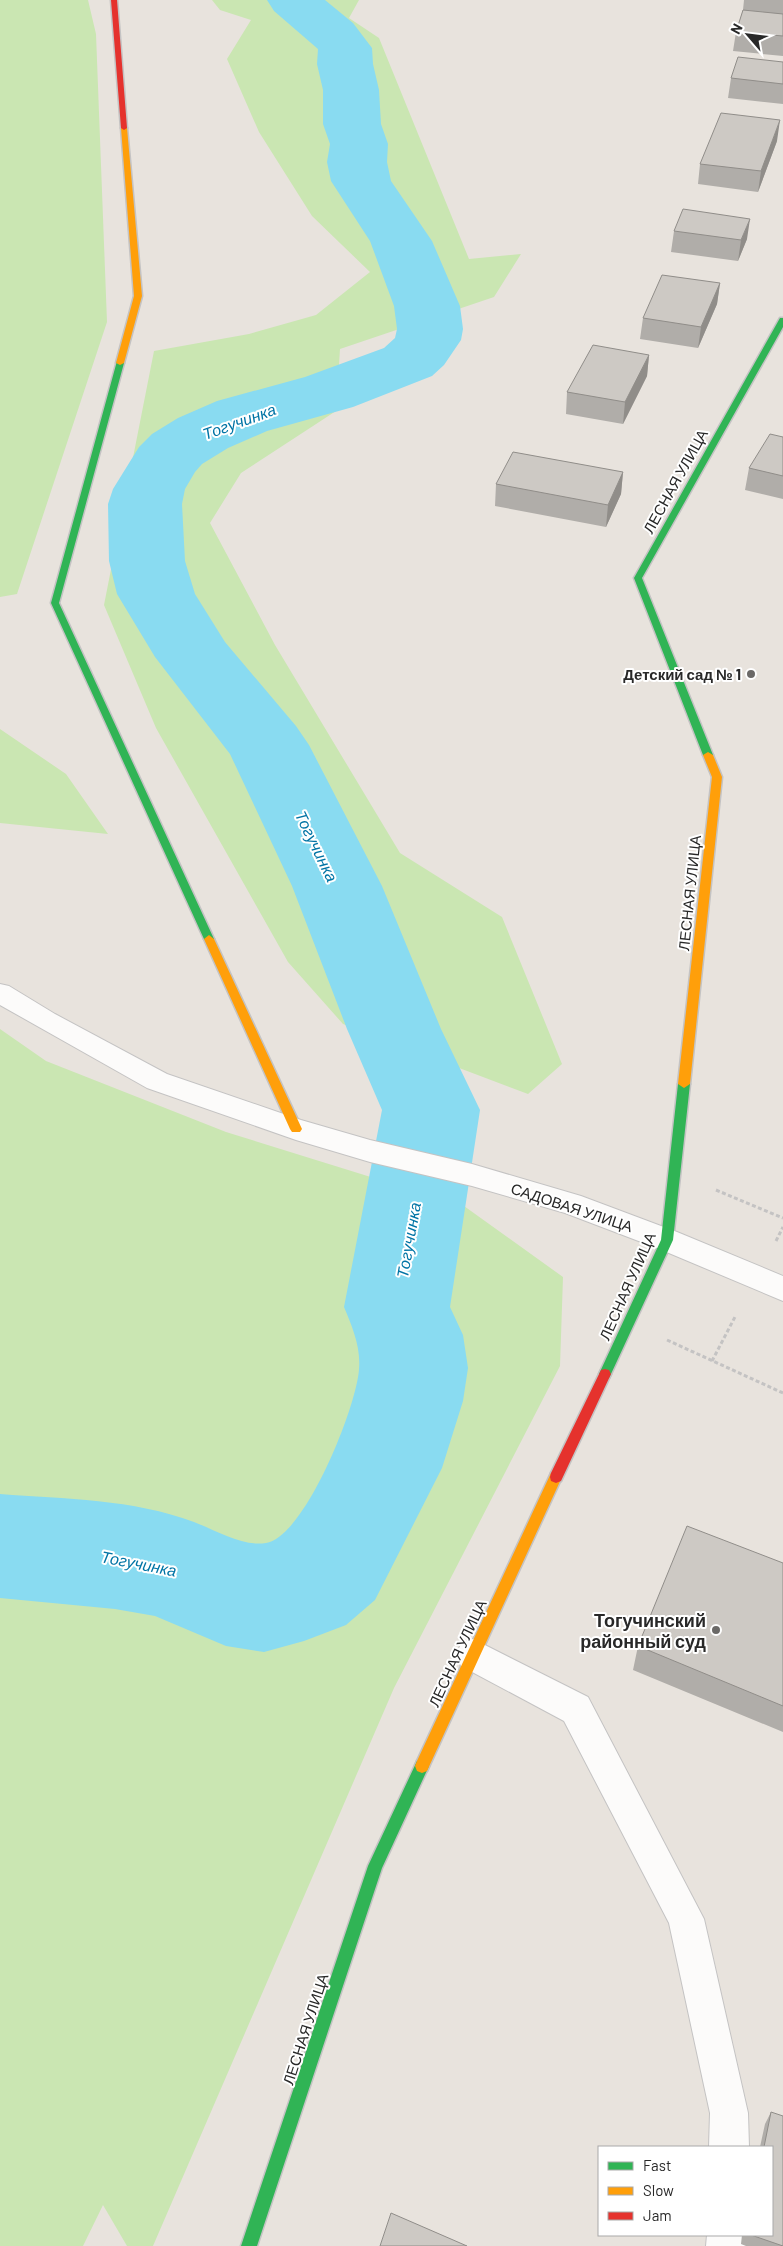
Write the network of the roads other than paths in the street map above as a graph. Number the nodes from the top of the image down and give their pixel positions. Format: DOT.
graph roads {
  1 [pos="114,0"];
  2 [pos="783,320"];
  3 [pos="0,993"];
  4 [pos="296,1129"];
  5 [pos="667,1240"];
  6 [pos="783,1289"];
  7 [pos="473,1655"];
  8 [pos="729,2146"];
  9 [pos="249,2246"];
  1 -- 4 [label="street"];
  2 -- 5 [label="street, ЛЕСНАЯ УЛИЦА"];
  3 -- 4 [label="street, САДОВАЯ УЛИЦА"];
  4 -- 5 [label="street, САДОВАЯ УЛИЦА"];
  5 -- 6 [label="street, САДОВАЯ УЛИЦА"];
  5 -- 7 [label="street, ЛЕСНАЯ УЛИЦА"];
  7 -- 8 [label="street"];
  7 -- 9 [label="street, ЛЕСНАЯ УЛИЦА"];
}
